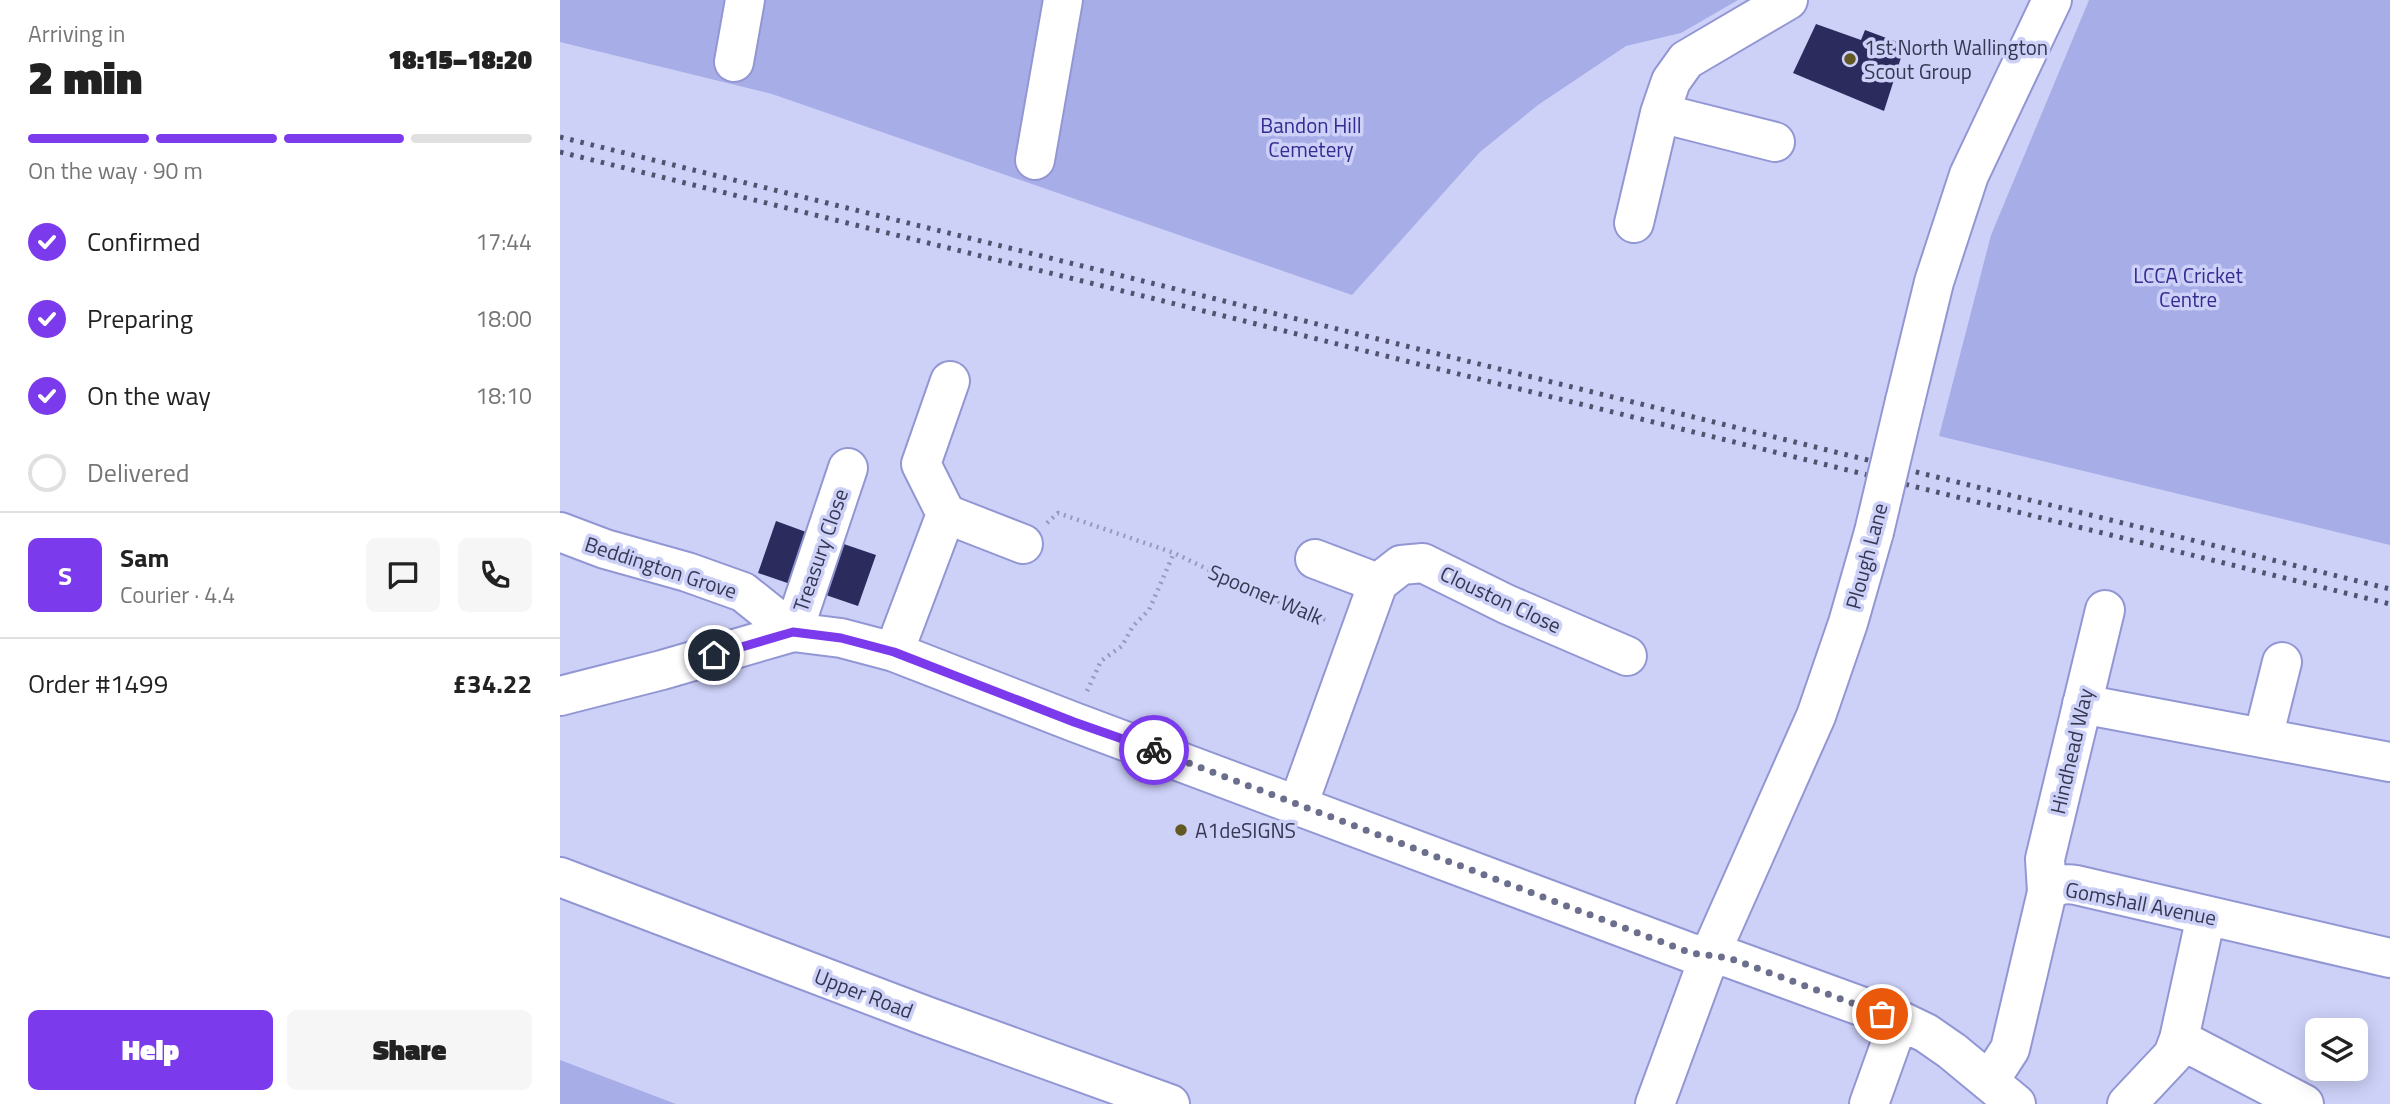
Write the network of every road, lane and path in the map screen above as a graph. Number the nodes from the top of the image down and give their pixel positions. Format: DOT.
graph roads {
  1 [pos="745,0"];
  2 [pos="1063,0"];
  3 [pos="1788,0"];
  4 [pos="2052,0"];
  5 [pos="734,62"];
  6 [pos="1660,113"];
  7 [pos="1775,142"];
  8 [pos="1035,160"];
  9 [pos="1634,223"];
  10 [pos="950,381"];
  11 [pos="848,468"];
  12 [pos="946,514"];
  13 [pos="560,533"];
  14 [pos="1023,544"];
  15 [pos="1174,553"];
  16 [pos="1315,559"];
  17 [pos="1378,583"];
  18 [pos="2105,610"];
  19 [pos="793,632"];
  20 [pos="1360,632"];
  21 [pos="894,652"];
  22 [pos="1627,656"];
  23 [pos="2283,662"];
  24 [pos="560,696"];
  25 [pos="2082,704"];
  26 [pos="1074,722"];
  27 [pos="2263,738"];
  28 [pos="2390,762"];
  29 [pos="1298,805"];
  30 [pos="560,877"];
  31 [pos="2047,892"];
  32 [pos="2206,916"];
  33 [pos="1709,957"];
  34 [pos="2390,958"];
  35 [pos="1899,1020"];
  36 [pos="2179,1039"];
  37 [pos="2003,1092"];
  38 [pos="1170,1104"];
  39 [pos="1655,1104"];
  40 [pos="1870,1104"];
  41 [pos="2127,1104"];
  42 [pos="2304,1104"];
  1 -- 5 [label="street"];
  2 -- 8 [label="street"];
  3 -- 6 [label="street"];
  4 -- 33 [label="street, Plough Lane, bridge"];
  6 -- 7 [label="street"];
  6 -- 9 [label="street"];
  10 -- 12 [label="street"];
  11 -- 19 [label="street, Treasury Close"];
  12 -- 14 [label="street"];
  12 -- 21 [label="street"];
  13 -- 19 [label="street, Beddington Grove"];
  14 -- 15 [label="path, Spooner Walk"];
  15 -- 20 [label="path, Spooner Walk"];
  15 -- 26 [label="path"];
  16 -- 17 [label="street"];
  17 -- 20 [label="street"];
  17 -- 22 [label="street, Clouston Close"];
  18 -- 25 [label="street, Hindhead Way"];
  19 -- 21 [label="street"];
  19 -- 24 [label="street"];
  20 -- 29 [label="street"];
  21 -- 26 [label="street"];
  23 -- 27 [label="street"];
  25 -- 27 [label="street"];
  25 -- 31 [label="street, Hindhead Way"];
  26 -- 29 [label="street"];
  27 -- 28 [label="street"];
  29 -- 33 [label="street"];
  30 -- 38 [label="street, Upper Road"];
  31 -- 32 [label="street, Gomshall Avenue"];
  31 -- 37 [label="street, Gomshall Avenue"];
  32 -- 34 [label="street, Gomshall Avenue"];
  32 -- 36 [label="street"];
  33 -- 35 [label="street"];
  33 -- 39 [label="street, Plough Lane"];
  35 -- 37 [label="street"];
  35 -- 40 [label="street"];
  36 -- 41 [label="street"];
  36 -- 42 [label="street"];
}
